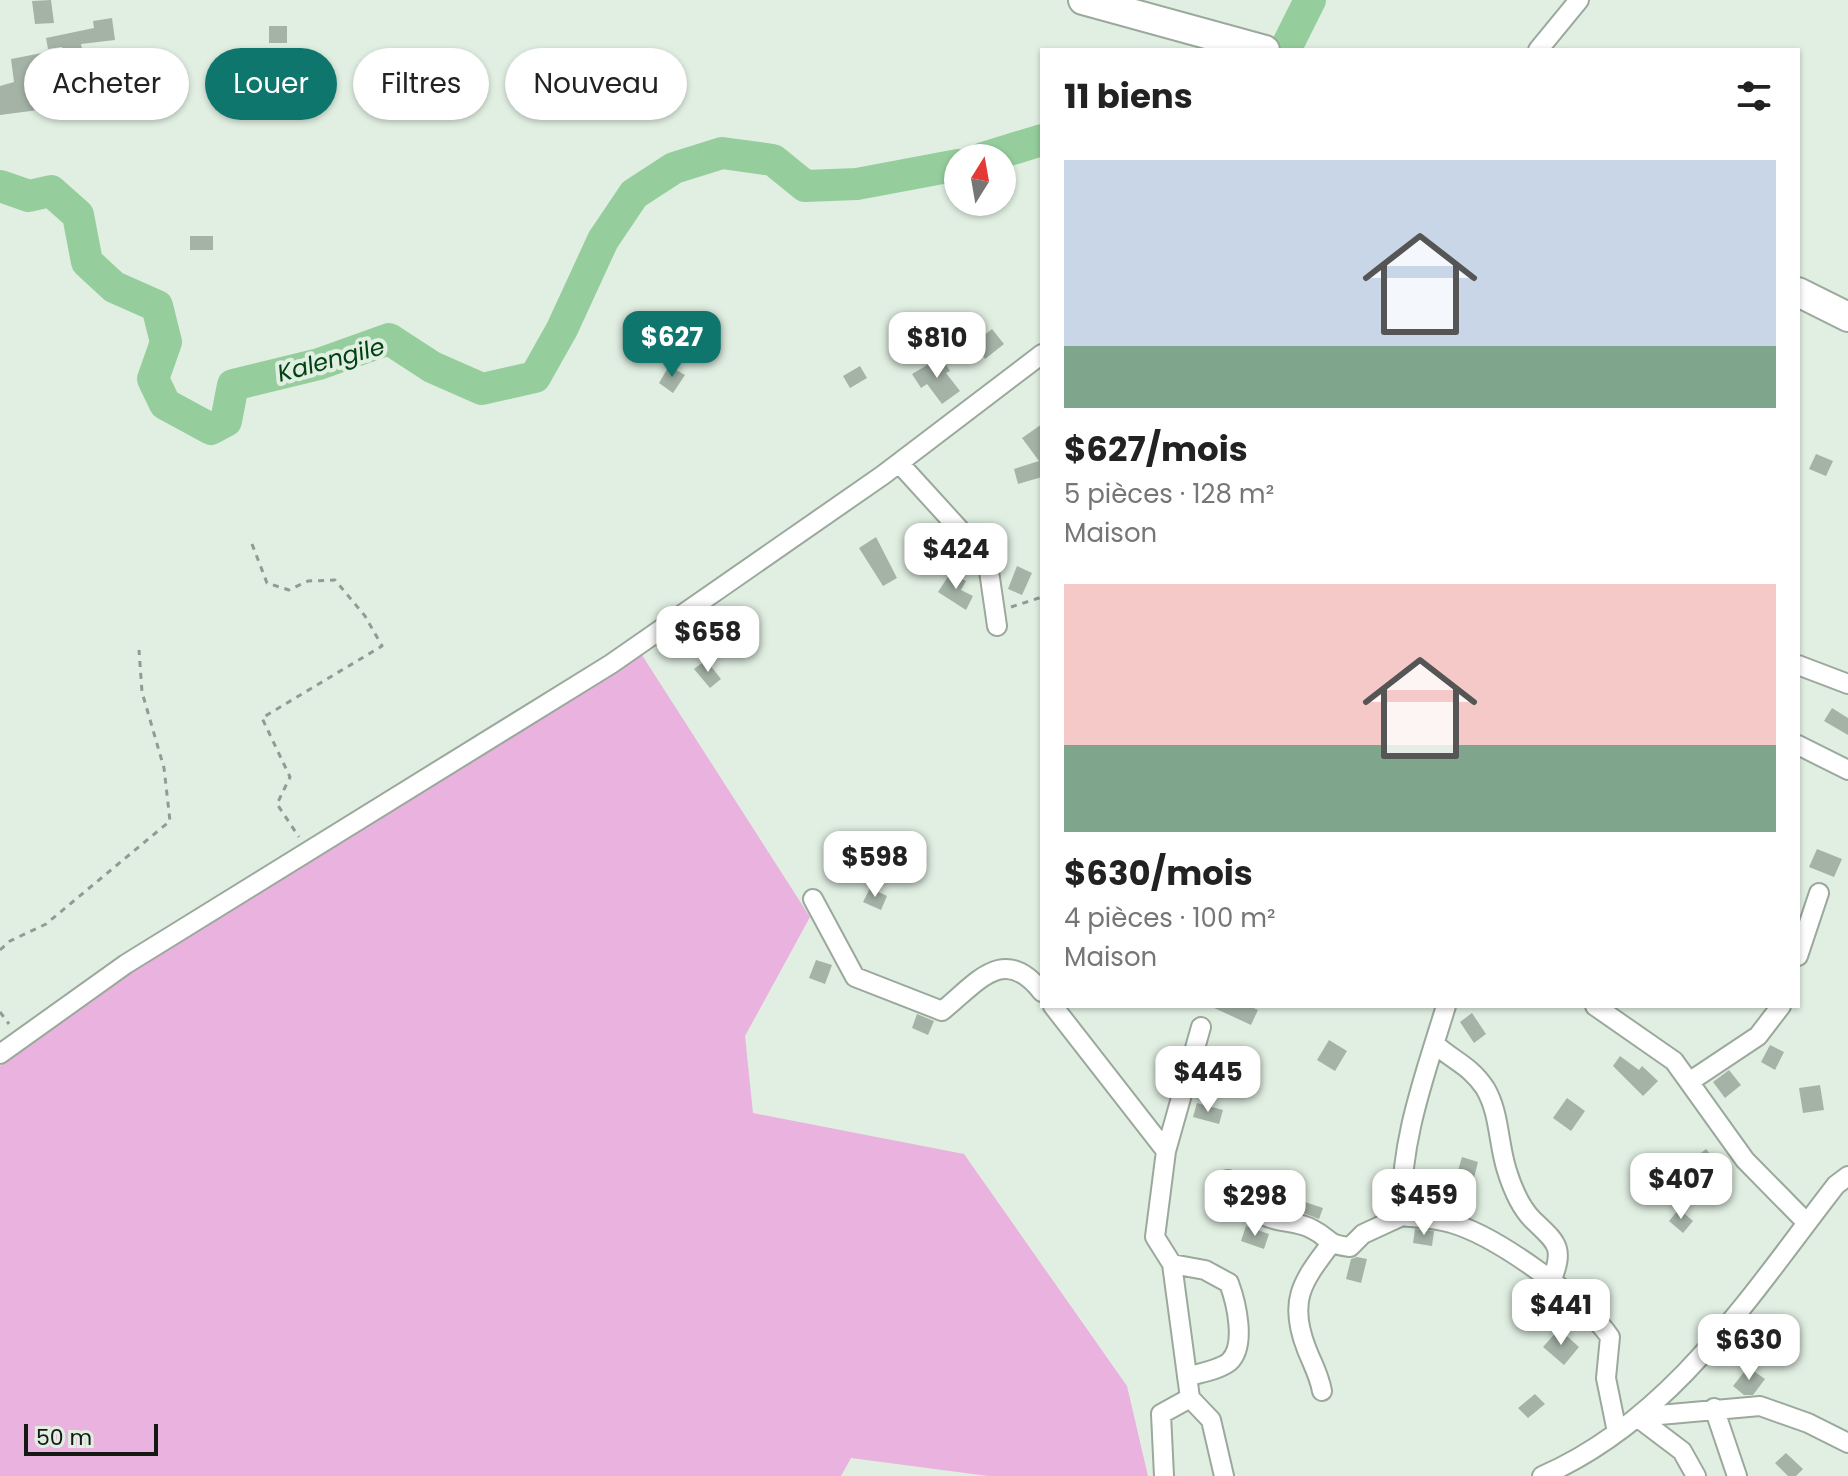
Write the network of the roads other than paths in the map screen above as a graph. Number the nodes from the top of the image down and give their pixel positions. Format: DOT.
graph roads {
  1 [pos="1083,0"];
  2 [pos="1579,0"];
  3 [pos="1256,48"];
  4 [pos="1540,48"];
  5 [pos="1800,293"];
  6 [pos="1848,317"];
  7 [pos="1040,356"];
  8 [pos="899,463"];
  9 [pos="997,626"];
  10 [pos="1800,666"];
  11 [pos="1848,684"];
  12 [pos="1800,746"];
  13 [pos="1848,770"];
  14 [pos="1819,893"];
  15 [pos="813,899"];
  16 [pos="1800,950"];
  17 [pos="1040,990"];
  18 [pos="1055,1008"];
  19 [pos="1445,1008"];
  20 [pos="1598,1008"];
  21 [pos="1779,1008"];
  22 [pos="1201,1027"];
  23 [pos="1435,1044"];
  24 [pos="0,1054"];
  25 [pos="1689,1082"];
  26 [pos="1166,1151"];
  27 [pos="1848,1176"];
  28 [pos="1228,1180"];
  29 [pos="1402,1216"];
  30 [pos="1807,1223"];
  31 [pos="1330,1245"];
  32 [pos="1172,1264"];
  33 [pos="1551,1282"];
  34 [pos="1187,1377"];
  35 [pos="1322,1391"];
  36 [pos="1190,1398"];
  37 [pos="1714,1408"];
  38 [pos="1637,1417"];
  39 [pos="1617,1432"];
  40 [pos="1848,1443"];
  41 [pos="1164,1476"];
  42 [pos="1224,1476"];
  43 [pos="1542,1476"];
  44 [pos="1696,1476"];
  45 [pos="1737,1476"];
  1 -- 3 [label="highway"];
  2 -- 4 [label="street"];
  5 -- 6 [label="highway"];
  7 -- 8 [label="street"];
  8 -- 9 [label="street"];
  8 -- 24 [label="street"];
  10 -- 11 [label="street"];
  12 -- 13 [label="street"];
  14 -- 16 [label="street"];
  15 -- 17 [label="street"];
  18 -- 26 [label="street"];
  19 -- 23 [label="street"];
  20 -- 25 [label="street"];
  21 -- 25 [label="street"];
  22 -- 26 [label="street"];
  23 -- 29 [label="street"];
  23 -- 33 [label="street"];
  25 -- 30 [label="street"];
  26 -- 32 [label="street"];
  27 -- 30 [label="street"];
  28 -- 31 [label="street"];
  29 -- 31 [label="street"];
  29 -- 33 [label="street"];
  30 -- 38 [label="street"];
  31 -- 35 [label="street"];
  32 -- 34 [label="street"];
  32 -- 34 [label="street"];
  33 -- 39 [label="street"];
  34 -- 36 [label="street"];
  36 -- 41 [label="street"];
  36 -- 42 [label="street"];
  37 -- 38 [label="street"];
  37 -- 40 [label="street"];
  37 -- 45 [label="street"];
  38 -- 39 [label="street"];
  38 -- 44 [label="street"];
  39 -- 43 [label="street"];
}
